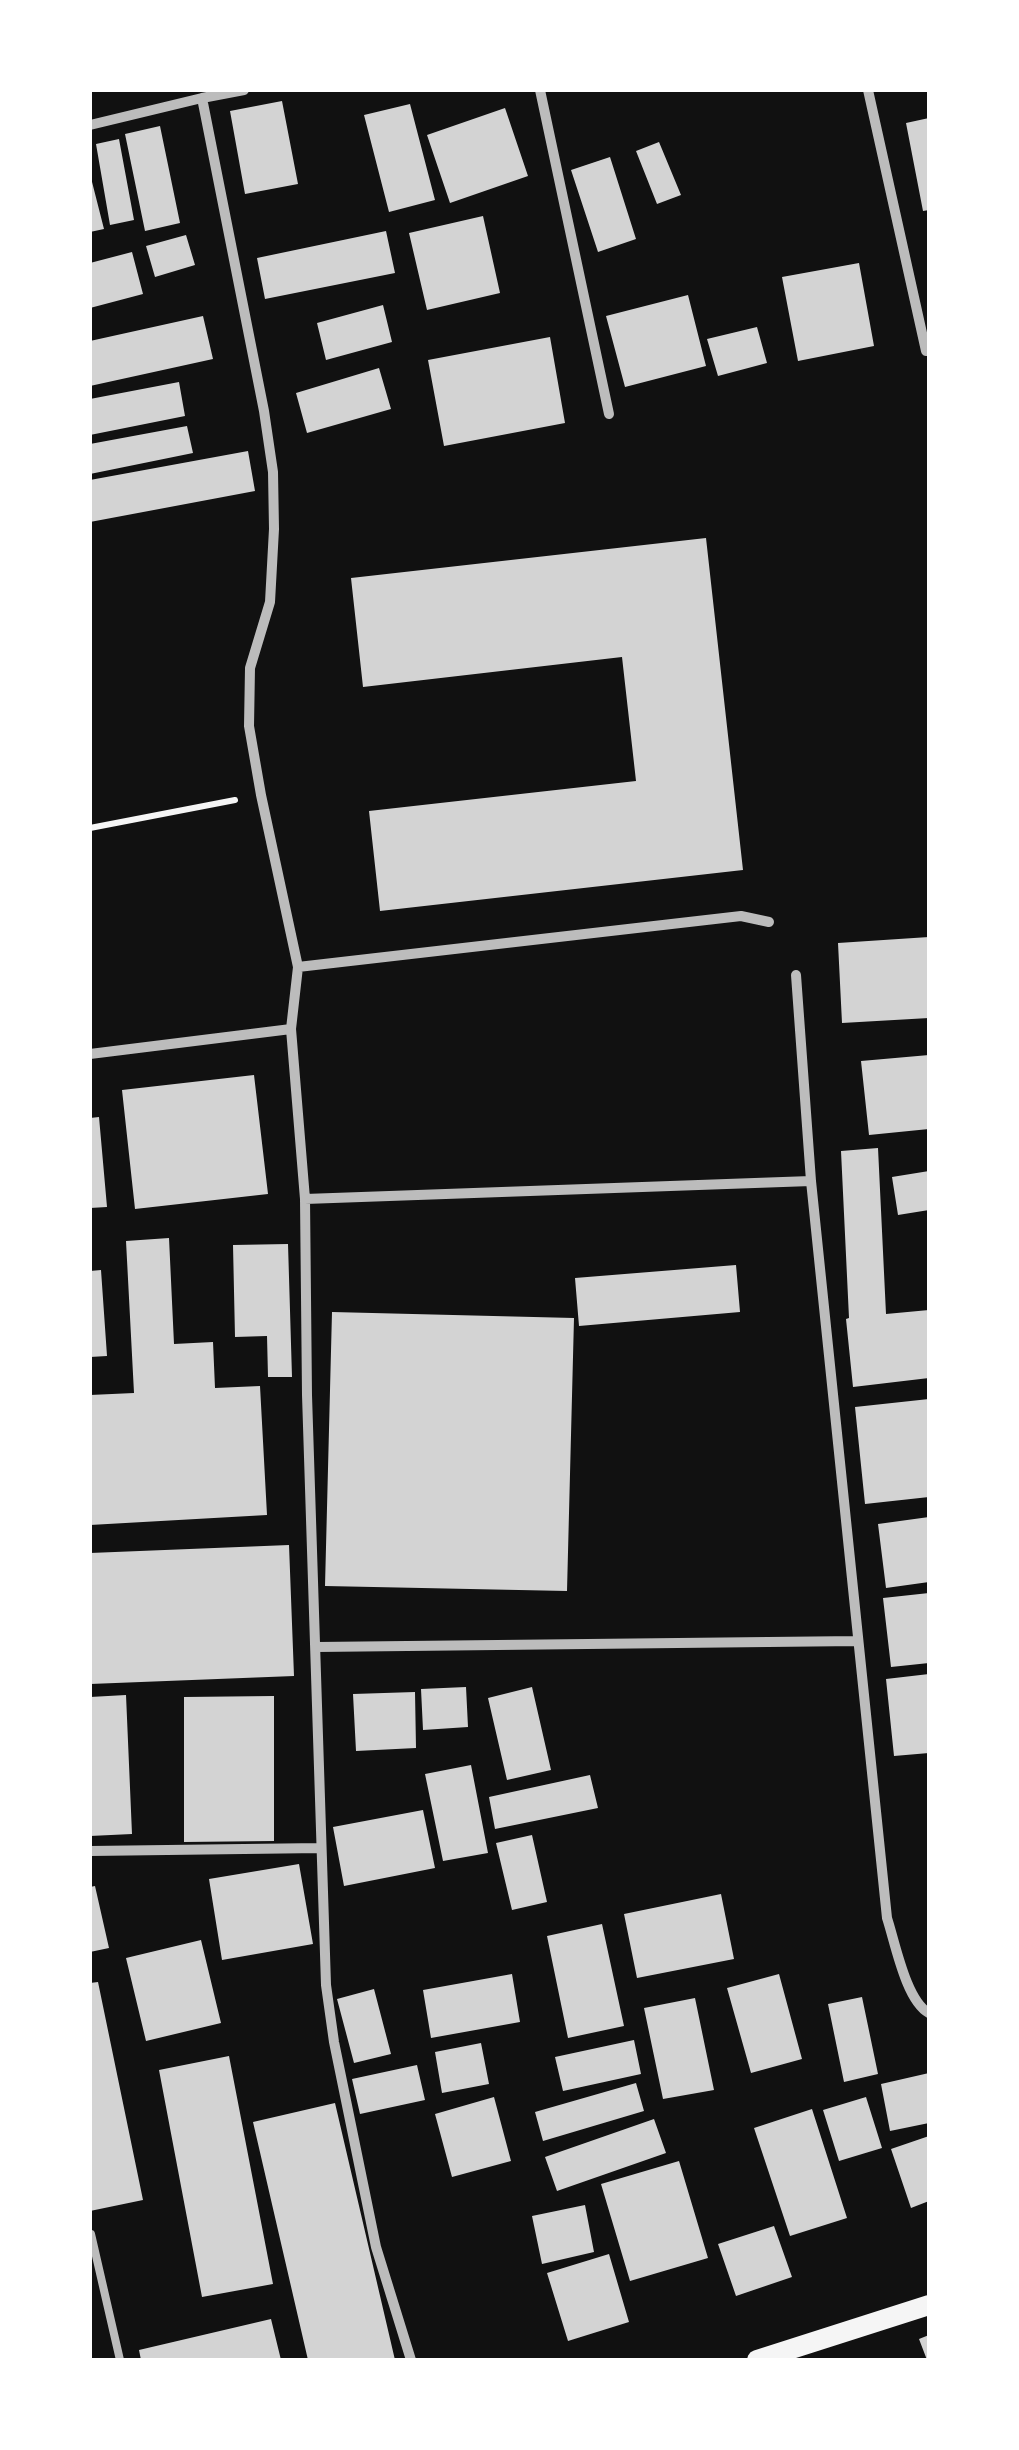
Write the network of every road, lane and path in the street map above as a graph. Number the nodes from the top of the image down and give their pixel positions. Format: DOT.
graph roads {
  1 [pos="244,90"];
  2 [pos="540,90"];
  3 [pos="868,90"];
  4 [pos="202,98"];
  5 [pos="90,126"];
  6 [pos="926,351"];
  7 [pos="610,414"];
  8 [pos="261,795"];
  9 [pos="90,828"];
  10 [pos="769,922"];
  11 [pos="298,968"];
  12 [pos="796,975"];
  13 [pos="291,1029"];
  14 [pos="90,1054"];
  15 [pos="811,1181"];
  16 [pos="305,1199"];
  17 [pos="858,1641"];
  18 [pos="316,1647"];
  19 [pos="321,1848"];
  20 [pos="90,1851"];
  21 [pos="929,2014"];
  22 [pos="91,2234"];
  23 [pos="929,2305"];
  24 [pos="120,2360"];
  25 [pos="411,2360"];
  26 [pos="757,2360"];
  1 -- 4 [label="street"];
  2 -- 7 [label="street"];
  3 -- 6 [label="street"];
  4 -- 5 [label="street"];
  4 -- 8 [label="street"];
  8 -- 9 [label="path"];
  8 -- 11 [label="street"];
  10 -- 11 [label="street"];
  11 -- 13 [label="street"];
  12 -- 15 [label="street"];
  13 -- 14 [label="street"];
  13 -- 16 [label="street"];
  15 -- 16 [label="street"];
  15 -- 17 [label="street"];
  16 -- 18 [label="street"];
  17 -- 18 [label="street"];
  17 -- 21 [label="street"];
  18 -- 19 [label="street"];
  19 -- 20 [label="street"];
  19 -- 25 [label="street"];
  22 -- 24 [label="lane"];
  23 -- 26 [label="main road"];
}
